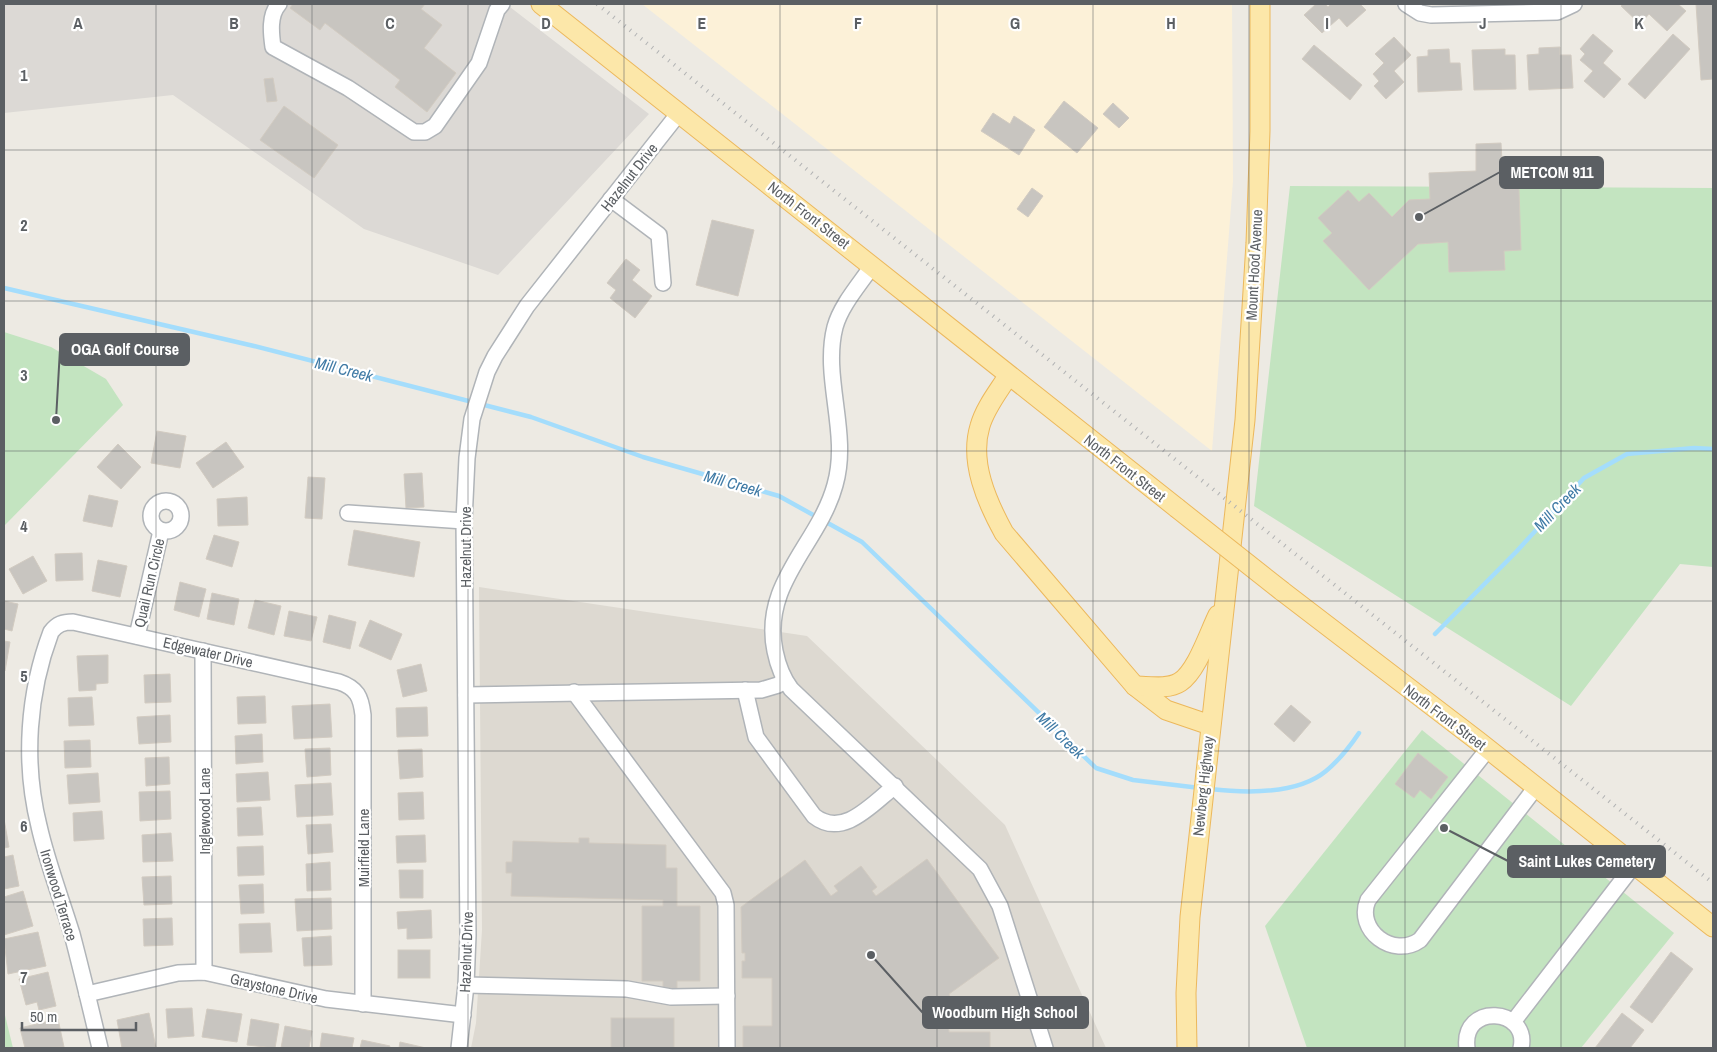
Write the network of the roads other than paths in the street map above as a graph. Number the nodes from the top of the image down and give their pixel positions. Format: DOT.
graph roads {
  1 [pos="279,4"];
  2 [pos="502,4"];
  3 [pos="541,4"];
  4 [pos="1406,4"];
  5 [pos="1574,4"];
  6 [pos="1257,6"];
  7 [pos="679,113"];
  8 [pos="611,199"];
  9 [pos="872,266"];
  10 [pos="663,283"];
  11 [pos="1008,376"];
  12 [pos="348,513"];
  13 [pos="464,521"];
  14 [pos="1235,525"];
  15 [pos="161,531"];
  16 [pos="1226,597"];
  17 [pos="56,625"];
  18 [pos="137,636"];
  19 [pos="203,651"];
  20 [pos="784,680"];
  21 [pos="1135,686"];
  22 [pos="745,690"];
  23 [pos="358,692"];
  24 [pos="574,692"];
  25 [pos="466,695"];
  26 [pos="1210,725"];
  27 [pos="1488,749"];
  28 [pos="895,786"];
  29 [pos="1536,787"];
  30 [pos="1634,865"];
  31 [pos="1713,927"];
  32 [pos="204,972"];
  33 [pos="466,985"];
  34 [pos="87,994"];
  35 [pos="726,996"];
  36 [pos="364,1004"];
  37 [pos="463,1015"];
  38 [pos="1513,1022"];
  39 [pos="100,1048"];
  40 [pos="459,1048"];
  41 [pos="727,1048"];
  42 [pos="1045,1048"];
  43 [pos="1186,1048"];
  44 [pos="1467,1048"];
  45 [pos="1521,1048"];
  1 -- 2 [label="street"];
  3 -- 7 [label="main road, North Front Street"];
  4 -- 5 [label="street"];
  6 -- 14 [label="main road, Mount Hood Avenue"];
  7 -- 8 [label="street, Hazelnut Drive"];
  7 -- 9 [label="main road, North Front Street"];
  8 -- 10 [label="street"];
  8 -- 13 [label="street, Hazelnut Drive"];
  9 -- 11 [label="main road, North Front Street"];
  9 -- 20 [label="street"];
  11 -- 21 [label="main road"];
  11 -- 27 [label="main road, North Front Street, bridge"];
  12 -- 13 [label="street"];
  13 -- 25 [label="street, Hazelnut Drive"];
  14 -- 16 [label="main road, Newberg Highway"];
  15 -- 18 [label="street, Quail Run Circle"];
  16 -- 21 [label="main road"];
  16 -- 26 [label="main road, Newberg Highway"];
  17 -- 18 [label="street, Edgewater Drive"];
  17 -- 34 [label="street, Ironwood Terrace"];
  18 -- 19 [label="street, Edgewater Drive"];
  19 -- 23 [label="street, Edgewater Drive"];
  19 -- 32 [label="street, Inglewood Lane"];
  20 -- 22 [label="street"];
  20 -- 28 [label="street"];
  21 -- 26 [label="main road"];
  22 -- 24 [label="street"];
  22 -- 28 [label="street"];
  23 -- 36 [label="street, Muirfield Lane"];
  24 -- 25 [label="street"];
  24 -- 35 [label="street"];
  25 -- 33 [label="street, Hazelnut Drive"];
  26 -- 43 [label="main road, Newberg Highway"];
  27 -- 29 [label="main road, North Front Street"];
  27 -- 29 [label="street"];
  28 -- 42 [label="street"];
  29 -- 30 [label="main road, North Front Street"];
  30 -- 31 [label="main road, North Front Street"];
  30 -- 38 [label="street"];
  32 -- 34 [label="street, Graystone Drive"];
  32 -- 36 [label="street, Graystone Drive"];
  33 -- 35 [label="street"];
  33 -- 37 [label="street, Hazelnut Drive"];
  34 -- 39 [label="street, Ironwood Terrace"];
  35 -- 41 [label="street"];
  36 -- 37 [label="street, Graystone Drive"];
  37 -- 40 [label="street, Hazelnut Drive"];
  38 -- 44 [label="street"];
  38 -- 45 [label="street"];
}
